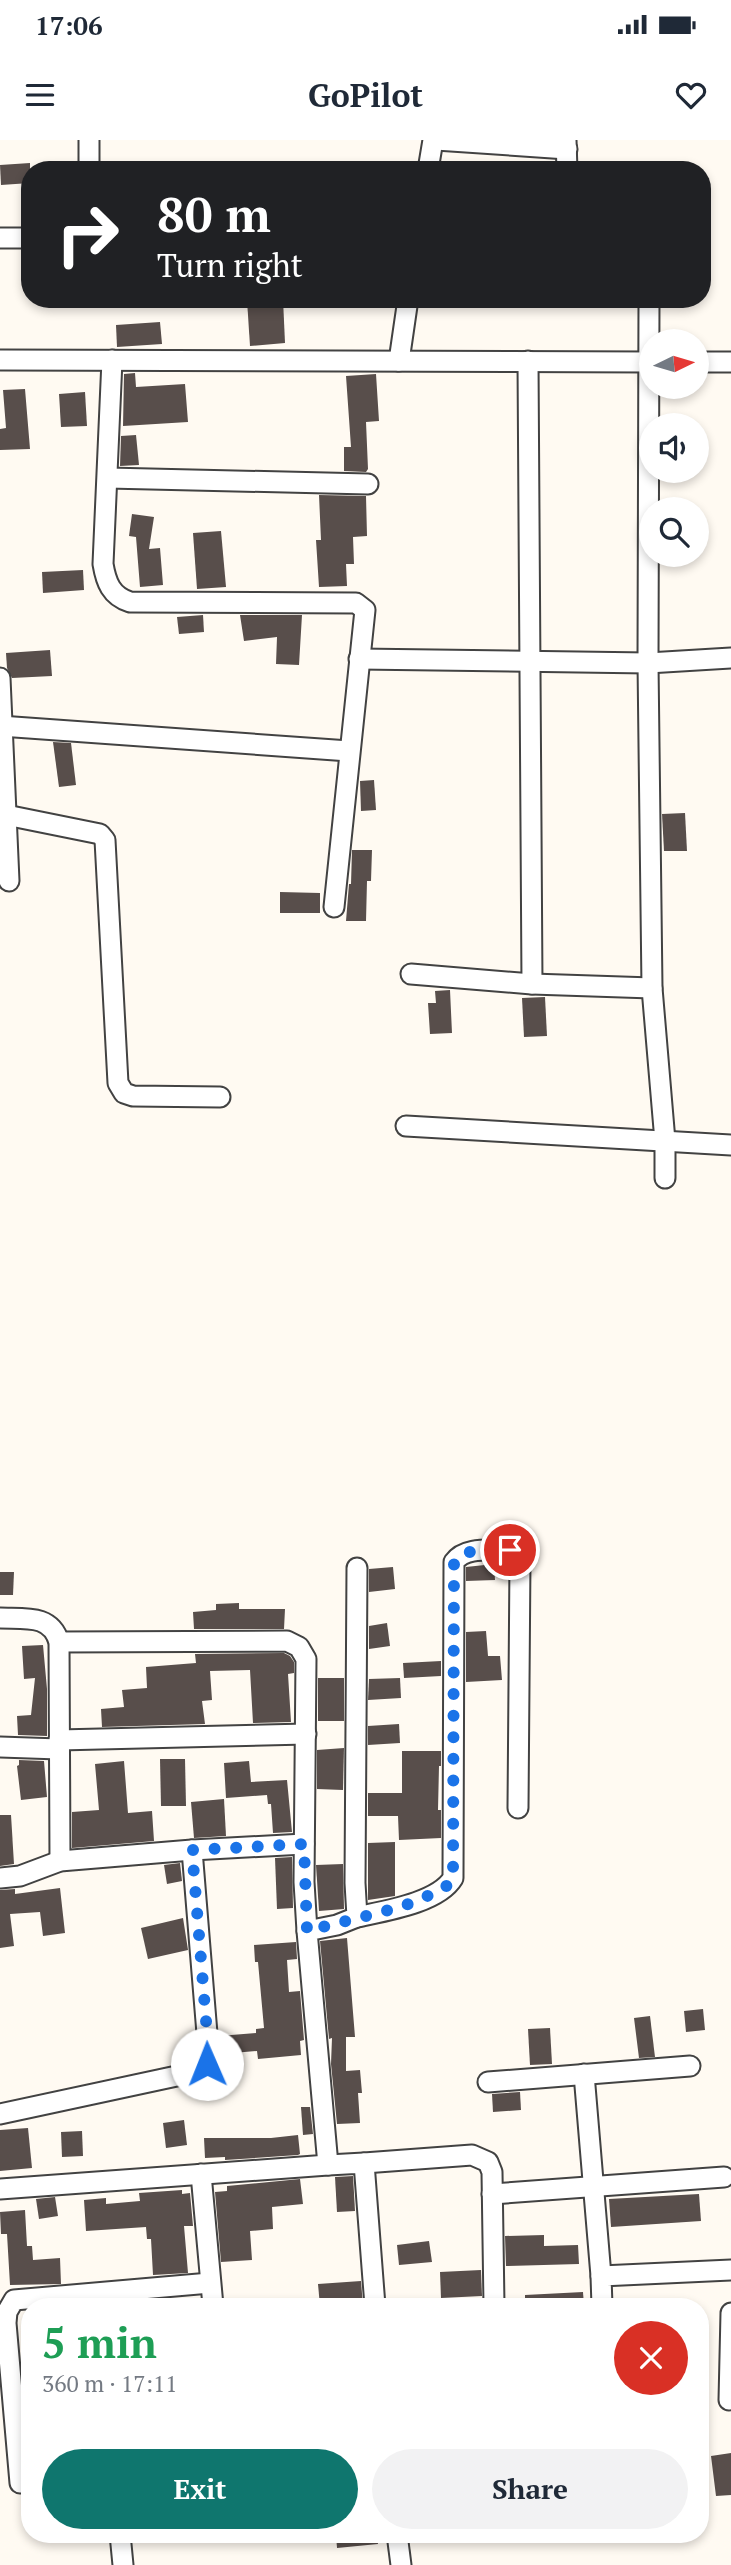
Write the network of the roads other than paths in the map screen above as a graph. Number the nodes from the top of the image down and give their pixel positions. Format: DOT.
graph roads {
  1 [pos="89,140"];
  2 [pos="434,140"];
  3 [pos="566,144"];
  4 [pos="89,161"];
  5 [pos="430,161"];
  6 [pos="0,238"];
  7 [pos="21,238"];
  8 [pos="407,308"];
  9 [pos="649,308"];
  10 [pos="650,329"];
  11 [pos="0,359"];
  12 [pos="113,360"];
  13 [pos="399,361"];
  14 [pos="528,362"];
  15 [pos="639,362"];
  16 [pos="709,362"];
  17 [pos="731,362"];
  18 [pos="651,399"];
  19 [pos="108,478"];
  20 [pos="368,484"];
  21 [pos="731,658"];
  22 [pos="359,659"];
  23 [pos="531,662"];
  24 [pos="648,663"];
  25 [pos="0,678"];
  26 [pos="0,726"];
  27 [pos="349,751"];
  28 [pos="6,816"];
  29 [pos="9,881"];
  30 [pos="334,907"];
  31 [pos="411,974"];
  32 [pos="532,984"];
  33 [pos="652,988"];
  34 [pos="220,1097"];
  35 [pos="407,1126"];
  36 [pos="664,1141"];
  37 [pos="731,1144"];
  38 [pos="665,1178"];
  39 [pos="357,1568"];
  40 [pos="0,1618"];
  41 [pos="59,1642"];
  42 [pos="306,1734"];
  43 [pos="59,1744"];
  44 [pos="0,1747"];
  45 [pos="518,1808"];
  46 [pos="304,1844"];
  47 [pos="192,1850"];
  48 [pos="60,1861"];
  49 [pos="0,1878"];
  50 [pos="357,1917"];
  51 [pos="307,1931"];
  52 [pos="690,2066"];
  53 [pos="584,2074"];
  54 [pos="488,2082"];
  55 [pos="0,2114"];
  56 [pos="364,2163"];
  57 [pos="328,2165"];
  58 [pos="201,2174"];
  59 [pos="724,2177"];
  60 [pos="594,2187"];
  61 [pos="0,2189"];
  62 [pos="492,2194"];
  63 [pos="731,2270"];
  64 [pos="601,2276"];
  65 [pos="210,2283"];
  66 [pos="104,2298"];
  67 [pos="212,2298"];
  68 [pos="375,2298"];
  69 [pos="494,2298"];
  70 [pos="602,2298"];
  71 [pos="21,2299"];
  72 [pos="731,2313"];
  73 [pos="729,2400"];
  74 [pos="17,2483"];
  75 [pos="121,2543"];
  76 [pos="398,2543"];
  77 [pos="123,2565"];
  78 [pos="401,2565"];
  1 -- 4 [label="street"];
  2 -- 3 [label="street"];
  2 -- 5 [label="street"];
  6 -- 7 [label="street"];
  8 -- 13 [label="street"];
  9 -- 10 [label="street"];
  11 -- 12 [label="street"];
  12 -- 13 [label="street"];
  12 -- 19 [label="street"];
  13 -- 14 [label="street"];
  14 -- 15 [label="street"];
  14 -- 23 [label="street"];
  16 -- 17 [label="street"];
  18 -- 24 [label="street"];
  19 -- 20 [label="street"];
  19 -- 22 [label="street"];
  21 -- 24 [label="street"];
  22 -- 23 [label="street"];
  22 -- 27 [label="street"];
  23 -- 24 [label="street"];
  23 -- 32 [label="street"];
  24 -- 33 [label="street"];
  25 -- 26 [label="street"];
  26 -- 27 [label="street"];
  26 -- 28 [label="street"];
  27 -- 30 [label="street"];
  28 -- 29 [label="street"];
  28 -- 34 [label="street"];
  31 -- 32 [label="street"];
  32 -- 33 [label="street"];
  33 -- 36 [label="street"];
  35 -- 36 [label="street"];
  36 -- 37 [label="street"];
  36 -- 38 [label="street"];
  39 -- 50 [label="street"];
  40 -- 41 [label="street"];
  41 -- 42 [label="street"];
  41 -- 43 [label="street"];
  42 -- 43 [label="street"];
  42 -- 46 [label="street"];
  43 -- 44 [label="street"];
  43 -- 48 [label="street"];
  45 -- 50 [label="street"];
  46 -- 47 [label="street"];
  46 -- 51 [label="street"];
  47 -- 48 [label="street"];
  47 -- 55 [label="street"];
  48 -- 49 [label="street"];
  50 -- 51 [label="street"];
  51 -- 57 [label="street"];
  52 -- 53 [label="street"];
  53 -- 54 [label="street"];
  53 -- 60 [label="street"];
  56 -- 57 [label="street"];
  56 -- 62 [label="street"];
  56 -- 68 [label="street"];
  57 -- 58 [label="street"];
  58 -- 61 [label="street"];
  58 -- 65 [label="street"];
  59 -- 60 [label="street"];
  60 -- 62 [label="street"];
  60 -- 64 [label="street"];
  62 -- 69 [label="street"];
  63 -- 64 [label="street"];
  64 -- 70 [label="street"];
  65 -- 66 [label="street"];
  65 -- 67 [label="street"];
  71 -- 74 [label="street"];
  72 -- 73 [label="street"];
  75 -- 77 [label="street"];
  76 -- 78 [label="street"];
}
